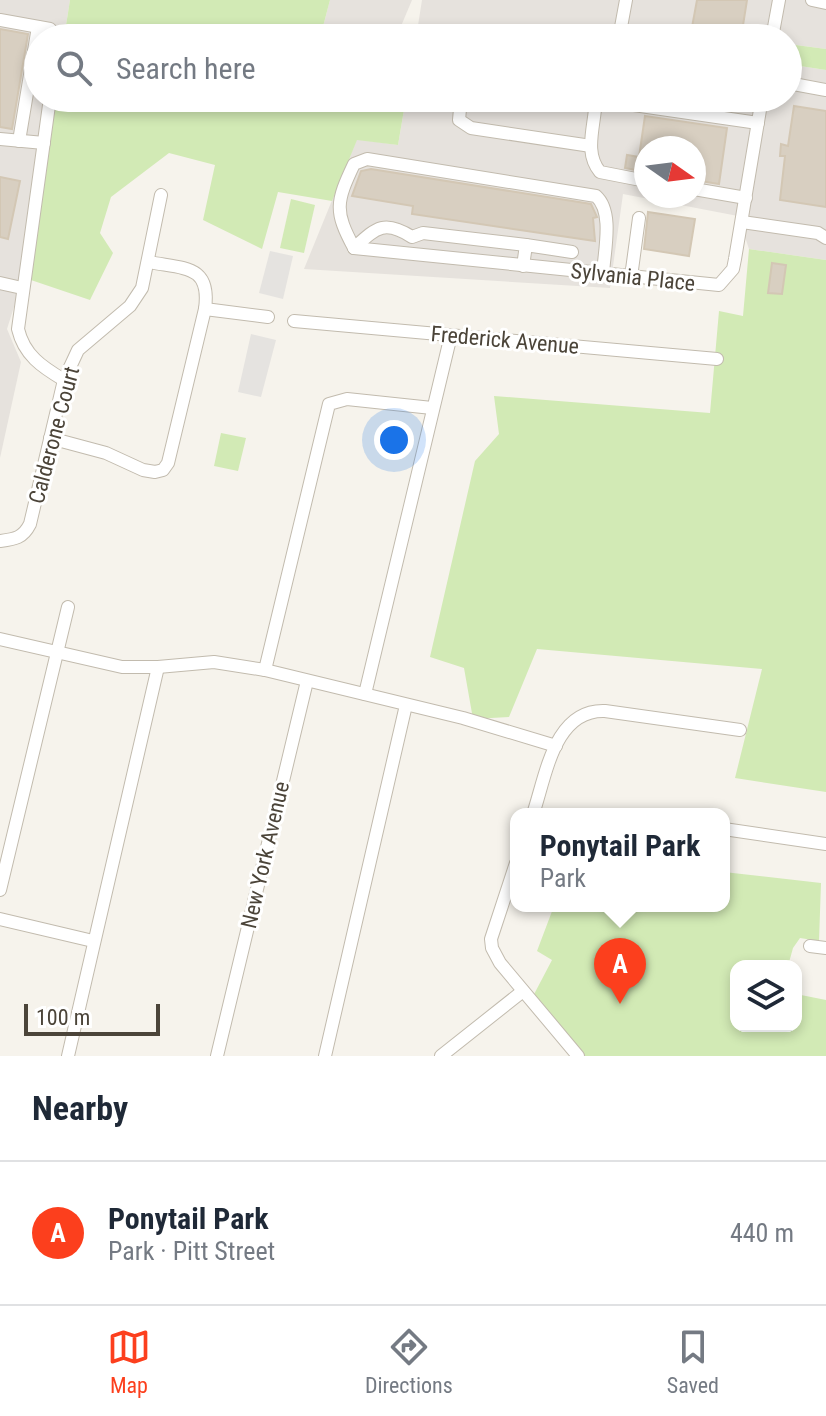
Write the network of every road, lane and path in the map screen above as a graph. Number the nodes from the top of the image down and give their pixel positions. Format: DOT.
graph roads {
  1 [pos="626,0"];
  2 [pos="779,0"];
  3 [pos="812,0"];
  4 [pos="826,3"];
  5 [pos="0,20"];
  6 [pos="24,24"];
  7 [pos="622,24"];
  8 [pos="775,24"];
  9 [pos="802,86"];
  10 [pos="826,90"];
  11 [pos="24,111"];
  12 [pos="48,112"];
  13 [pos="460,112"];
  14 [pos="595,112"];
  15 [pos="682,112"];
  16 [pos="760,112"];
  17 [pos="758,123"];
  18 [pos="0,139"];
  19 [pos="19,141"];
  20 [pos="44,143"];
  21 [pos="591,146"];
  22 [pos="634,179"];
  23 [pos="706,191"];
  24 [pos="161,195"];
  25 [pos="746,198"];
  26 [pos="639,218"];
  27 [pos="742,222"];
  28 [pos="467,238"];
  29 [pos="826,238"];
  30 [pos="526,245"];
  31 [pos="354,248"];
  32 [pos="572,252"];
  33 [pos="465,260"];
  34 [pos="149,262"];
  35 [pos="523,266"];
  36 [pos="603,274"];
  37 [pos="631,277"];
  38 [pos="0,283"];
  39 [pos="22,288"];
  40 [pos="205,309"];
  41 [pos="268,317"];
  42 [pos="294,321"];
  43 [pos="451,335"];
  44 [pos="717,359"];
  45 [pos="64,380"];
  46 [pos="432,408"];
  47 [pos="50,438"];
  48 [pos="0,541"];
  49 [pos="68,607"];
  50 [pos="0,639"];
  51 [pos="56,652"];
  52 [pos="158,667"];
  53 [pos="265,670"];
  54 [pos="307,681"];
  55 [pos="365,694"];
  56 [pos="406,705"];
  57 [pos="740,730"];
  58 [pos="556,746"];
  59 [pos="535,808"];
  60 [pos="730,830"];
  61 [pos="826,844"];
  62 [pos="510,881"];
  63 [pos="0,890"];
  64 [pos="0,919"];
  65 [pos="93,941"];
  66 [pos="810,946"];
  67 [pos="826,948"];
  68 [pos="523,991"];
  69 [pos="445,1055"];
  70 [pos="68,1056"];
  71 [pos="217,1056"];
  72 [pos="325,1056"];
  73 [pos="578,1056"];
  1 -- 7 [label="street"];
  2 -- 8 [label="street"];
  3 -- 4 [label="street"];
  5 -- 6 [label="street"];
  9 -- 10 [label="street"];
  11 -- 19 [label="street"];
  12 -- 20 [label="street"];
  13 -- 21 [label="street"];
  14 -- 21 [label="street"];
  15 -- 17 [label="street"];
  16 -- 17 [label="street, Sylvania Place"];
  17 -- 25 [label="street, Sylvania Place"];
  18 -- 19 [label="street"];
  19 -- 20 [label="street"];
  20 -- 39 [label="street"];
  21 -- 22 [label="street"];
  23 -- 25 [label="street"];
  24 -- 34 [label="street, Calderone Court"];
  25 -- 27 [label="street, Sylvania Place"];
  26 -- 37 [label="street"];
  27 -- 29 [label="street"];
  27 -- 37 [label="street, Sylvania Place"];
  28 -- 30 [label="street"];
  28 -- 31 [label="street"];
  28 -- 33 [label="street"];
  30 -- 32 [label="street"];
  30 -- 35 [label="street"];
  31 -- 33 [label="street, Sylvania Place"];
  31 -- 36 [label="street"];
  33 -- 35 [label="street, Sylvania Place"];
  34 -- 40 [label="street"];
  34 -- 45 [label="street, Calderone Court"];
  35 -- 36 [label="street, Sylvania Place"];
  36 -- 37 [label="street, Sylvania Place"];
  38 -- 39 [label="street"];
  39 -- 45 [label="street"];
  40 -- 41 [label="street"];
  40 -- 47 [label="street"];
  42 -- 43 [label="street, Frederick Avenue"];
  43 -- 44 [label="street, Frederick Avenue"];
  43 -- 46 [label="street"];
  45 -- 47 [label="street, Calderone Court"];
  46 -- 53 [label="street"];
  46 -- 55 [label="street"];
  47 -- 48 [label="street, Calderone Court"];
  49 -- 51 [label="street"];
  50 -- 51 [label="street"];
  51 -- 52 [label="street"];
  51 -- 63 [label="street"];
  52 -- 53 [label="street"];
  52 -- 65 [label="street"];
  53 -- 54 [label="street"];
  54 -- 55 [label="street"];
  54 -- 71 [label="street, New York Avenue"];
  55 -- 56 [label="street"];
  56 -- 58 [label="street"];
  56 -- 72 [label="street"];
  57 -- 58 [label="street"];
  58 -- 59 [label="street"];
  60 -- 61 [label="street"];
  62 -- 68 [label="street"];
  64 -- 65 [label="street"];
  65 -- 70 [label="street"];
  66 -- 67 [label="street"];
  68 -- 69 [label="street"];
  68 -- 73 [label="street"];
}
